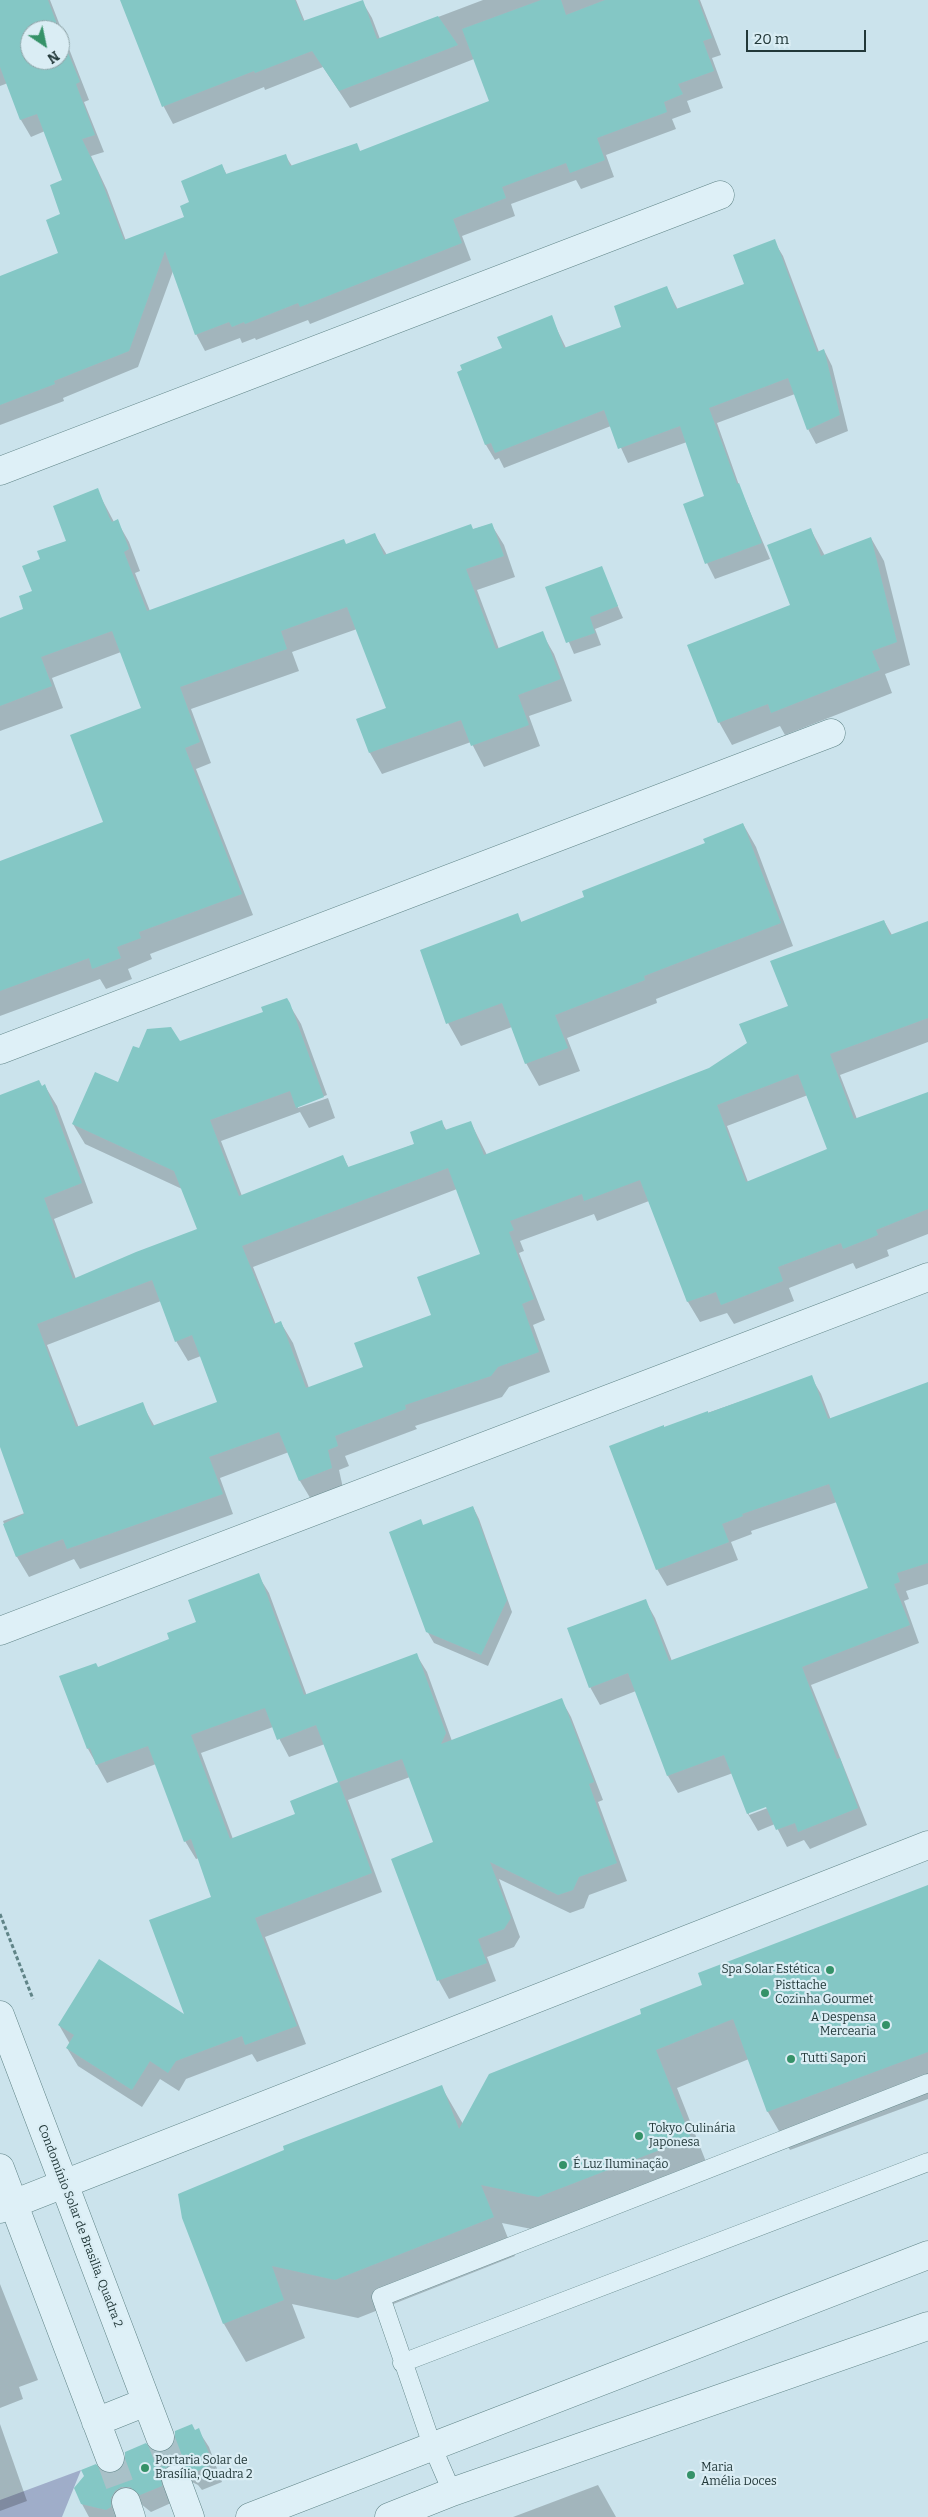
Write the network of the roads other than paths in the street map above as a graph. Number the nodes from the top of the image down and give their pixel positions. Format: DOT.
graph roads {
  1 [pos="720,195"];
  2 [pos="0,471"];
  3 [pos="831,733"];
  4 [pos="0,1050"];
  5 [pos="928,1277"];
  6 [pos="0,1631"];
  7 [pos="928,1846"];
  8 [pos="0,2015"];
  9 [pos="928,2083"];
  10 [pos="928,2162"];
  11 [pos="0,2168"];
  12 [pos="64,2185"];
  13 [pos="7,2206"];
  14 [pos="928,2255"];
  15 [pos="928,2326"];
  16 [pos="402,2363"];
  17 [pos="146,2402"];
  18 [pos="96,2422"];
  19 [pos="160,2437"];
  20 [pos="433,2448"];
  21 [pos="110,2458"];
  22 [pos="176,2480"];
  23 [pos="452,2492"];
  24 [pos="190,2517"];
  25 [pos="250,2517"];
  26 [pos="389,2517"];
  1 -- 2 [label="street"];
  3 -- 4 [label="street"];
  5 -- 6 [label="street"];
  7 -- 12 [label="street"];
  8 -- 12 [label="street, Condomínio Solar de Brasilia, Quadra 2"];
  9 -- 16 [label="lane"];
  10 -- 16 [label="lane"];
  11 -- 13 [label="street"];
  12 -- 13 [label="street"];
  12 -- 17 [label="street, Condomínio Solar de Brasilia, Quadra 2"];
  13 -- 18 [label="street"];
  14 -- 20 [label="street"];
  15 -- 23 [label="street"];
  16 -- 20 [label="lane"];
  17 -- 18 [label="street"];
  17 -- 19 [label="street, Condomínio Solar de Brasilia, Quadra 2"];
  18 -- 21 [label="street"];
  20 -- 23 [label="lane"];
  20 -- 25 [label="street"];
  22 -- 24 [label="street"];
  23 -- 26 [label="street"];
}
